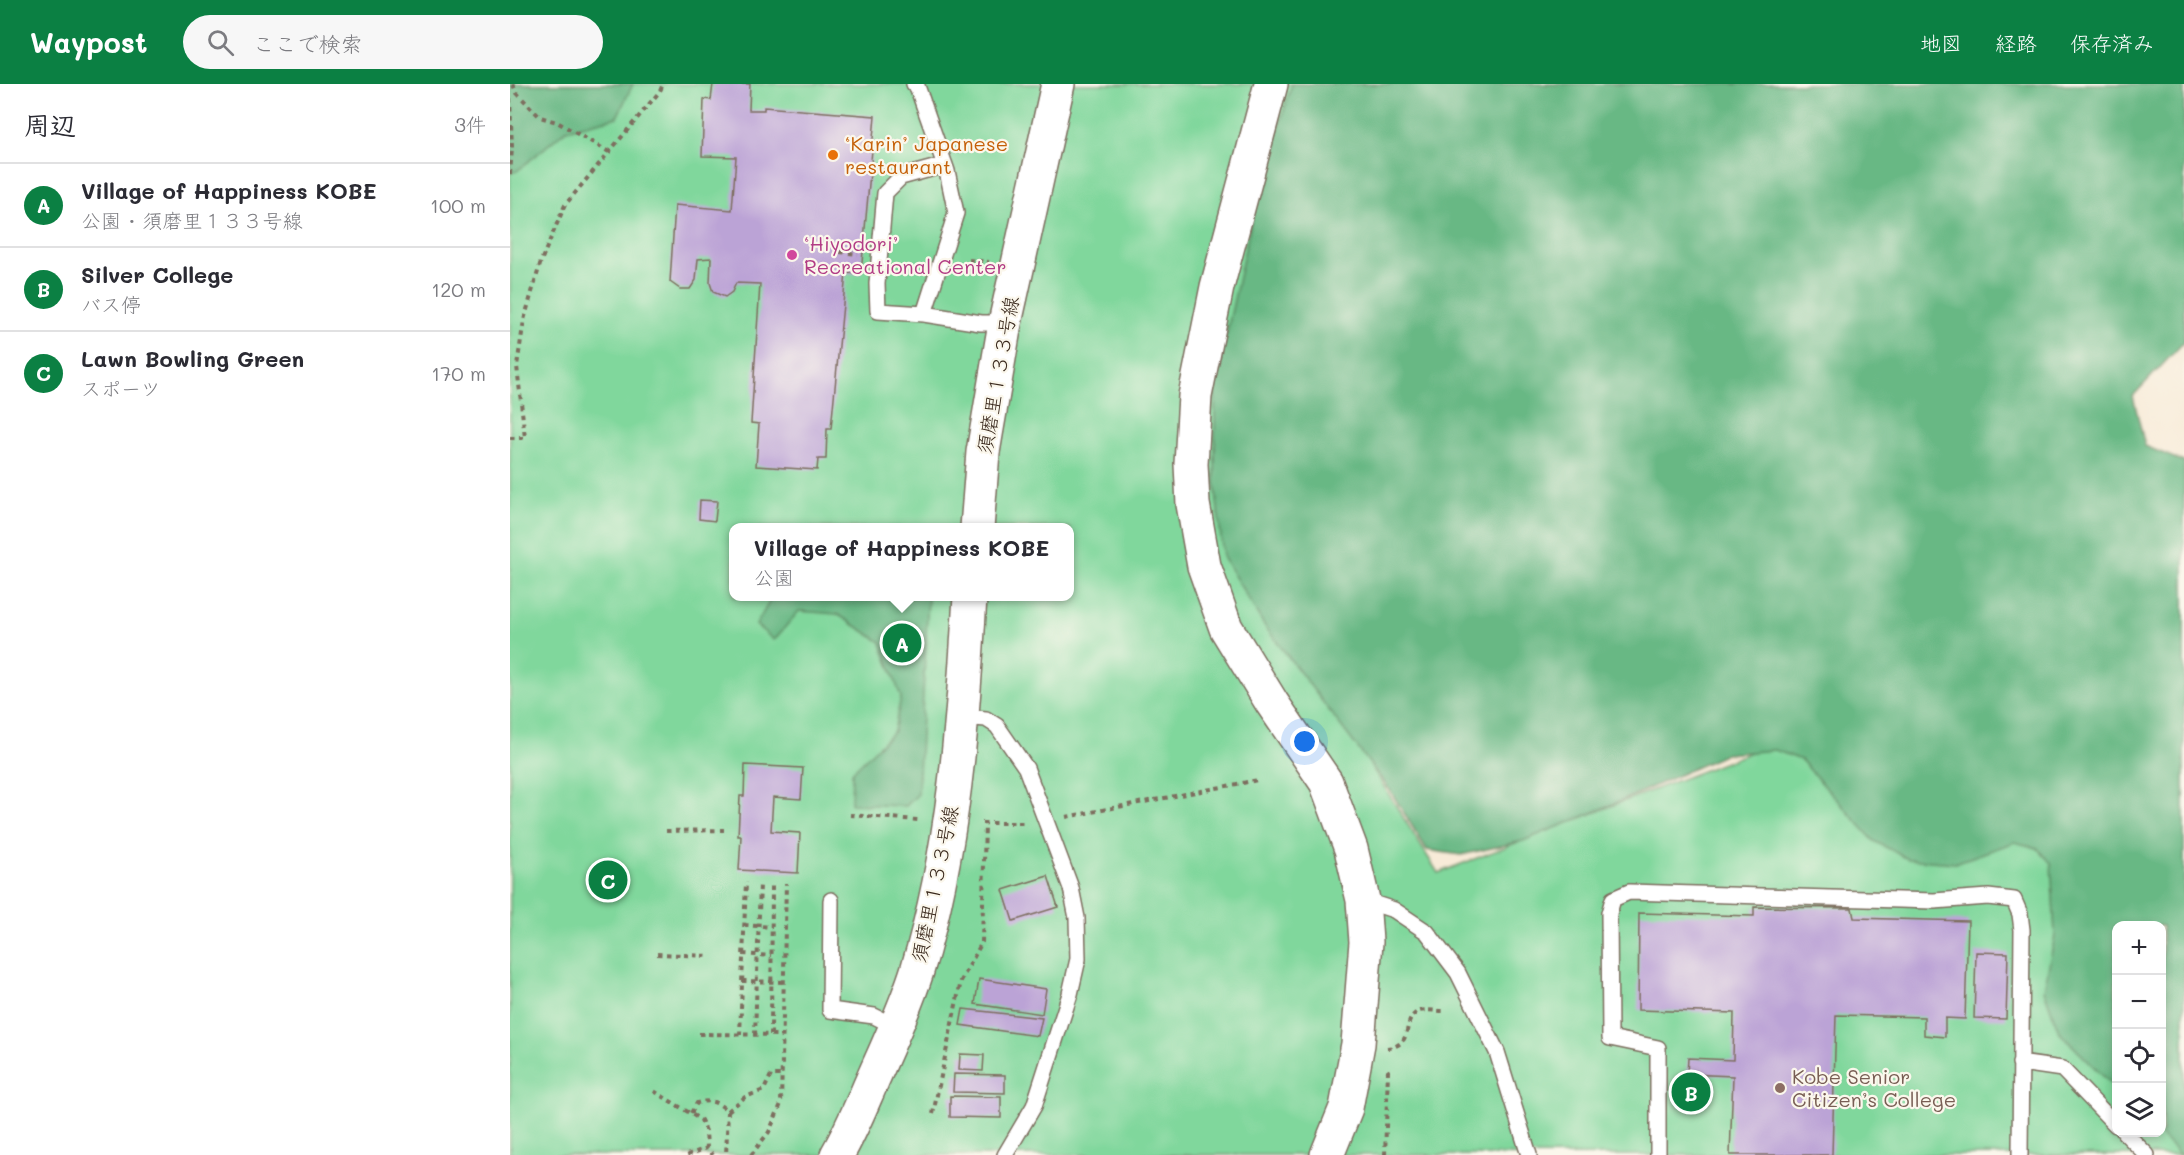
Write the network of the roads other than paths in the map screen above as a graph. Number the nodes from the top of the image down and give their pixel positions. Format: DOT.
graph roads {
  1 [pos="914,84"];
  2 [pos="1058,84"];
  3 [pos="1271,84"];
  4 [pos="945,165"];
  5 [pos="924,314"];
  6 [pos="1005,323"];
  7 [pos="976,523"];
  8 [pos="970,601"];
  9 [pos="963,717"];
  10 [pos="831,900"];
  11 [pos="1363,900"];
  12 [pos="896,1027"];
  13 [pos="2020,1063"];
  14 [pos="2112,1121"];
  15 [pos="2129,1137"];
  16 [pos="837,1155"];
  17 [pos="1005,1155"];
  18 [pos="1327,1155"];
  19 [pos="1529,1155"];
  20 [pos="1658,1155"];
  21 [pos="2019,1155"];
  22 [pos="2147,1155"];
  1 -- 4 [label="lane"];
  2 -- 6 [label="street, 須磨里１３３号線"];
  3 -- 11 [label="street"];
  4 -- 5 [label="lane"];
  4 -- 5 [label="lane"];
  5 -- 6 [label="lane"];
  6 -- 7 [label="street, 須磨里１３３号線"];
  8 -- 9 [label="street, 須磨里１３３号線"];
  9 -- 12 [label="street, 須磨里１３３号線"];
  9 -- 17 [label="lane"];
  10 -- 12 [label="lane"];
  11 -- 18 [label="street"];
  11 -- 19 [label="lane"];
  12 -- 16 [label="street, 須磨里１３３号線"];
  13 -- 14 [label="lane"];
  13 -- 20 [label="lane"];
  13 -- 21 [label="lane"];
  15 -- 22 [label="lane"];
}
